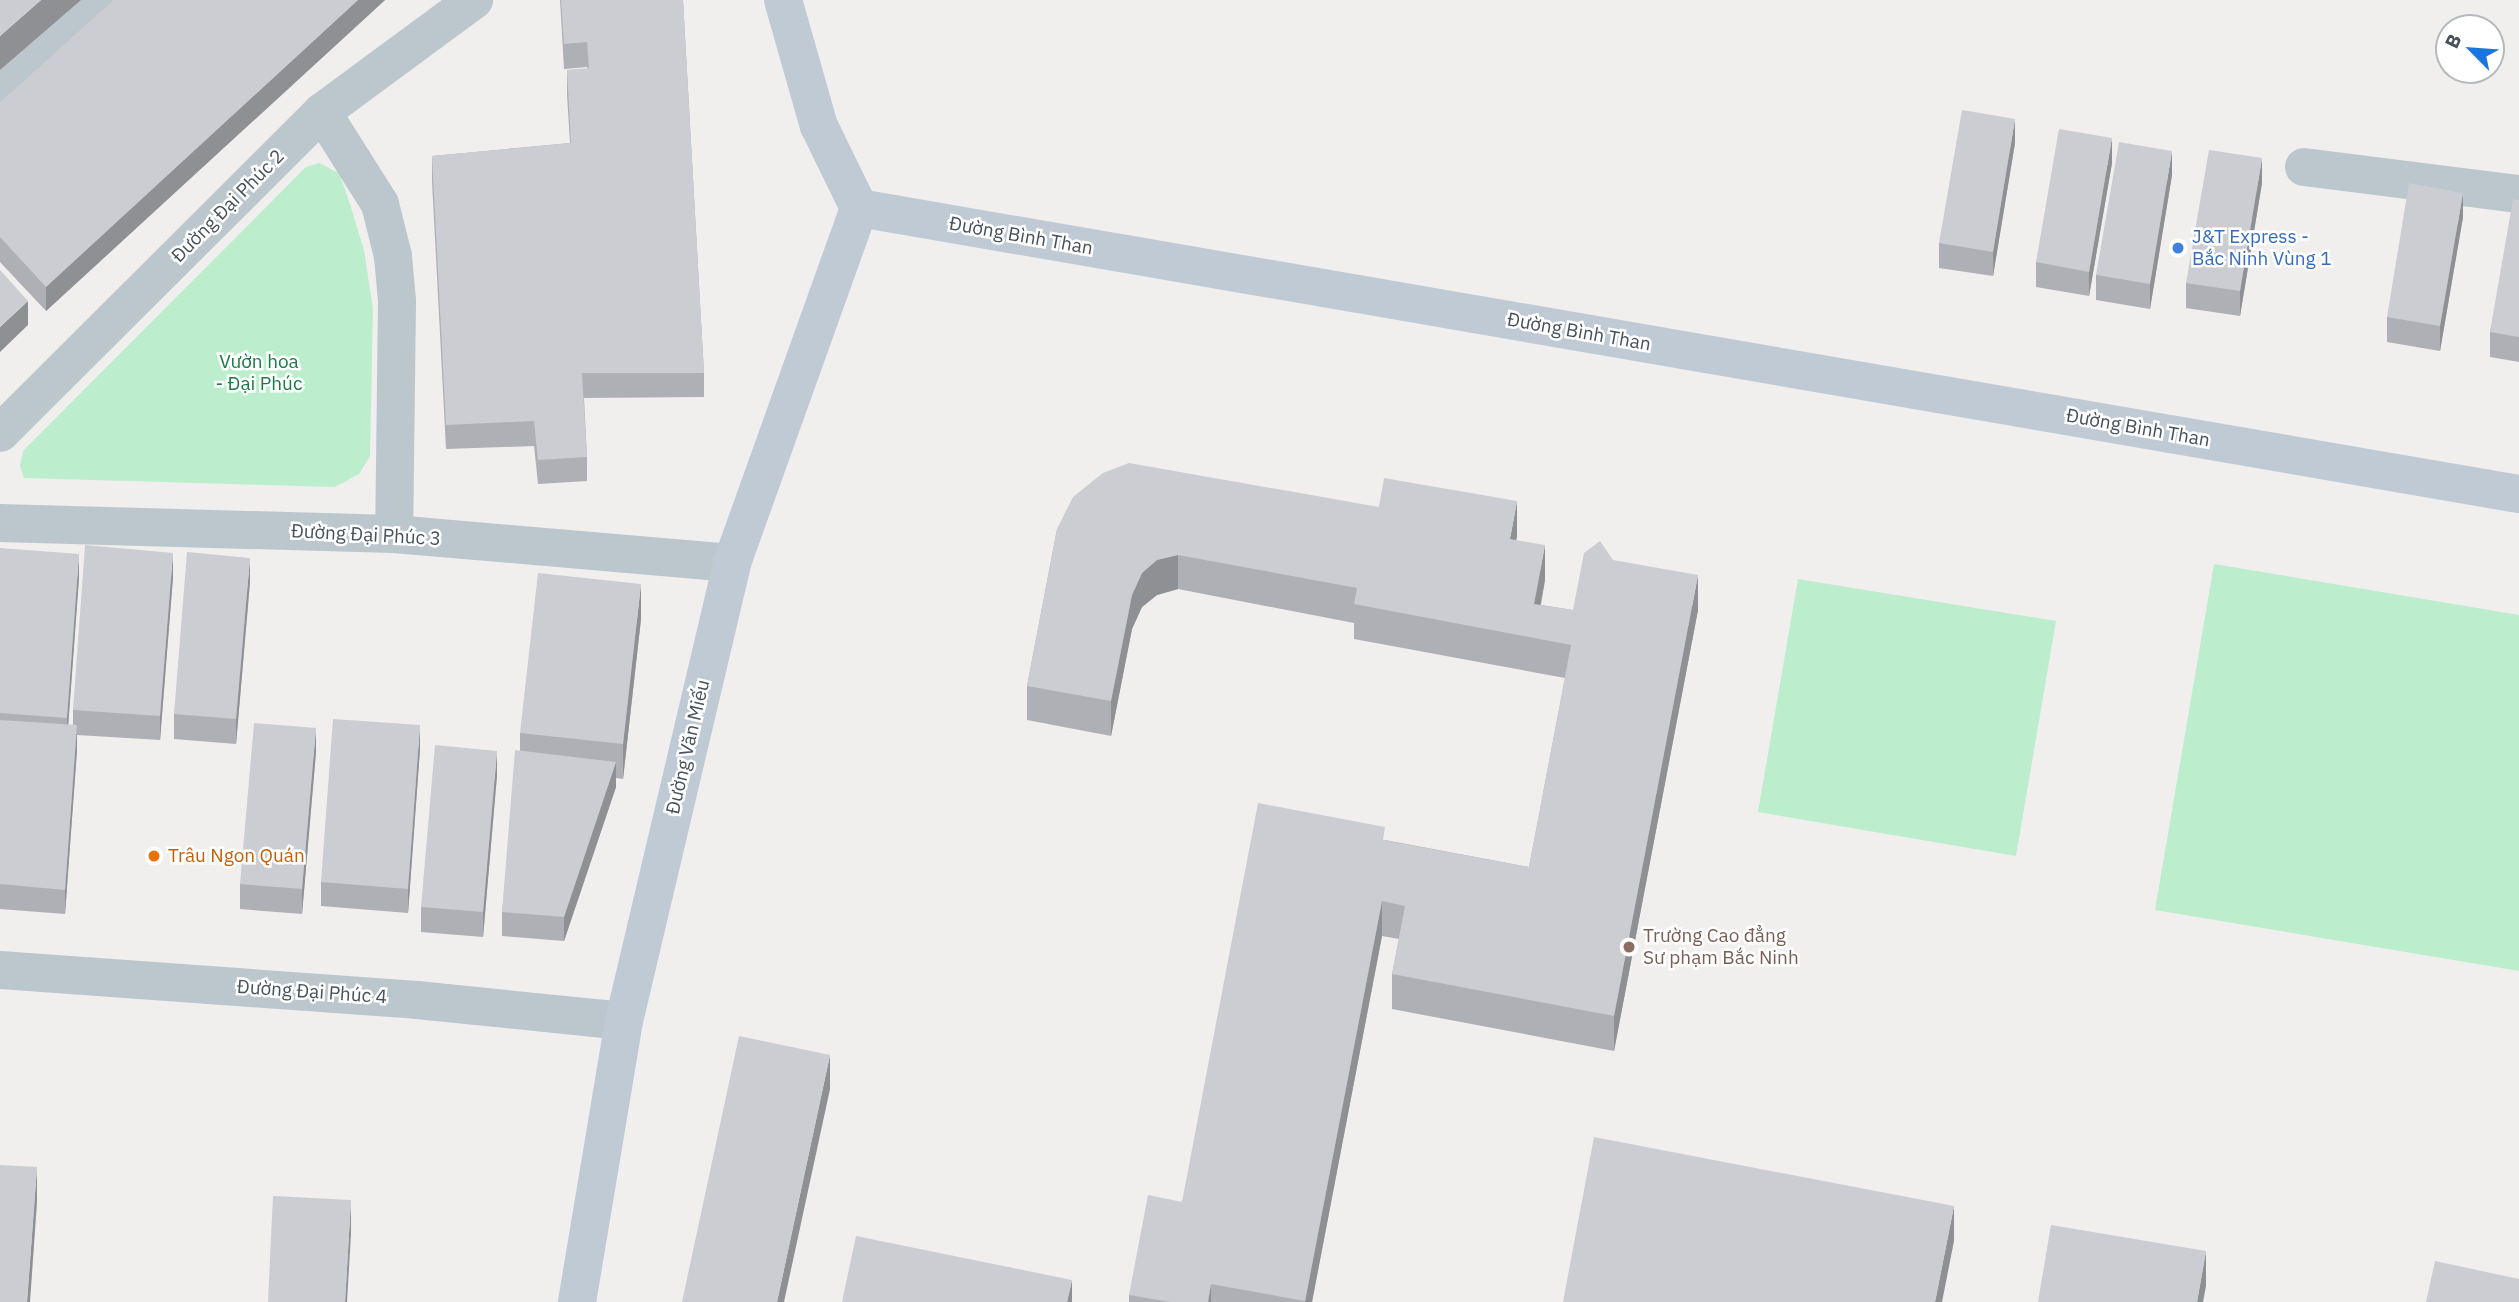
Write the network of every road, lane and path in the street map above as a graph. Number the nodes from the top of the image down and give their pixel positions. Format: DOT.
graph roads {
  1 [pos="107,0"];
  2 [pos="474,0"];
  3 [pos="783,0"];
  4 [pos="0,95"];
  5 [pos="322,112"];
  6 [pos="2304,167"];
  7 [pos="2519,194"];
  8 [pos="859,208"];
  9 [pos="0,433"];
  10 [pos="2519,494"];
  11 [pos="0,523"];
  12 [pos="394,534"];
  13 [pos="732,563"];
  14 [pos="0,970"];
  15 [pos="624,1021"];
  16 [pos="577,1302"];
  1 -- 4 [label="street"];
  2 -- 5 [label="street, Đường Đại Phúc 2"];
  3 -- 8 [label="street"];
  5 -- 9 [label="street, Đường Đại Phúc 2"];
  5 -- 12 [label="street"];
  6 -- 7 [label="street"];
  8 -- 10 [label="street, Đường Bình Than"];
  8 -- 13 [label="street, Đường Văn Miếu"];
  11 -- 12 [label="street, Đường Đại Phúc 3"];
  12 -- 13 [label="street, Đường Đại Phúc 3"];
  13 -- 15 [label="street, Đường Văn Miếu"];
  14 -- 15 [label="street, Đường Đại Phúc 4"];
  15 -- 16 [label="street, Đường Văn Miếu"];
}
